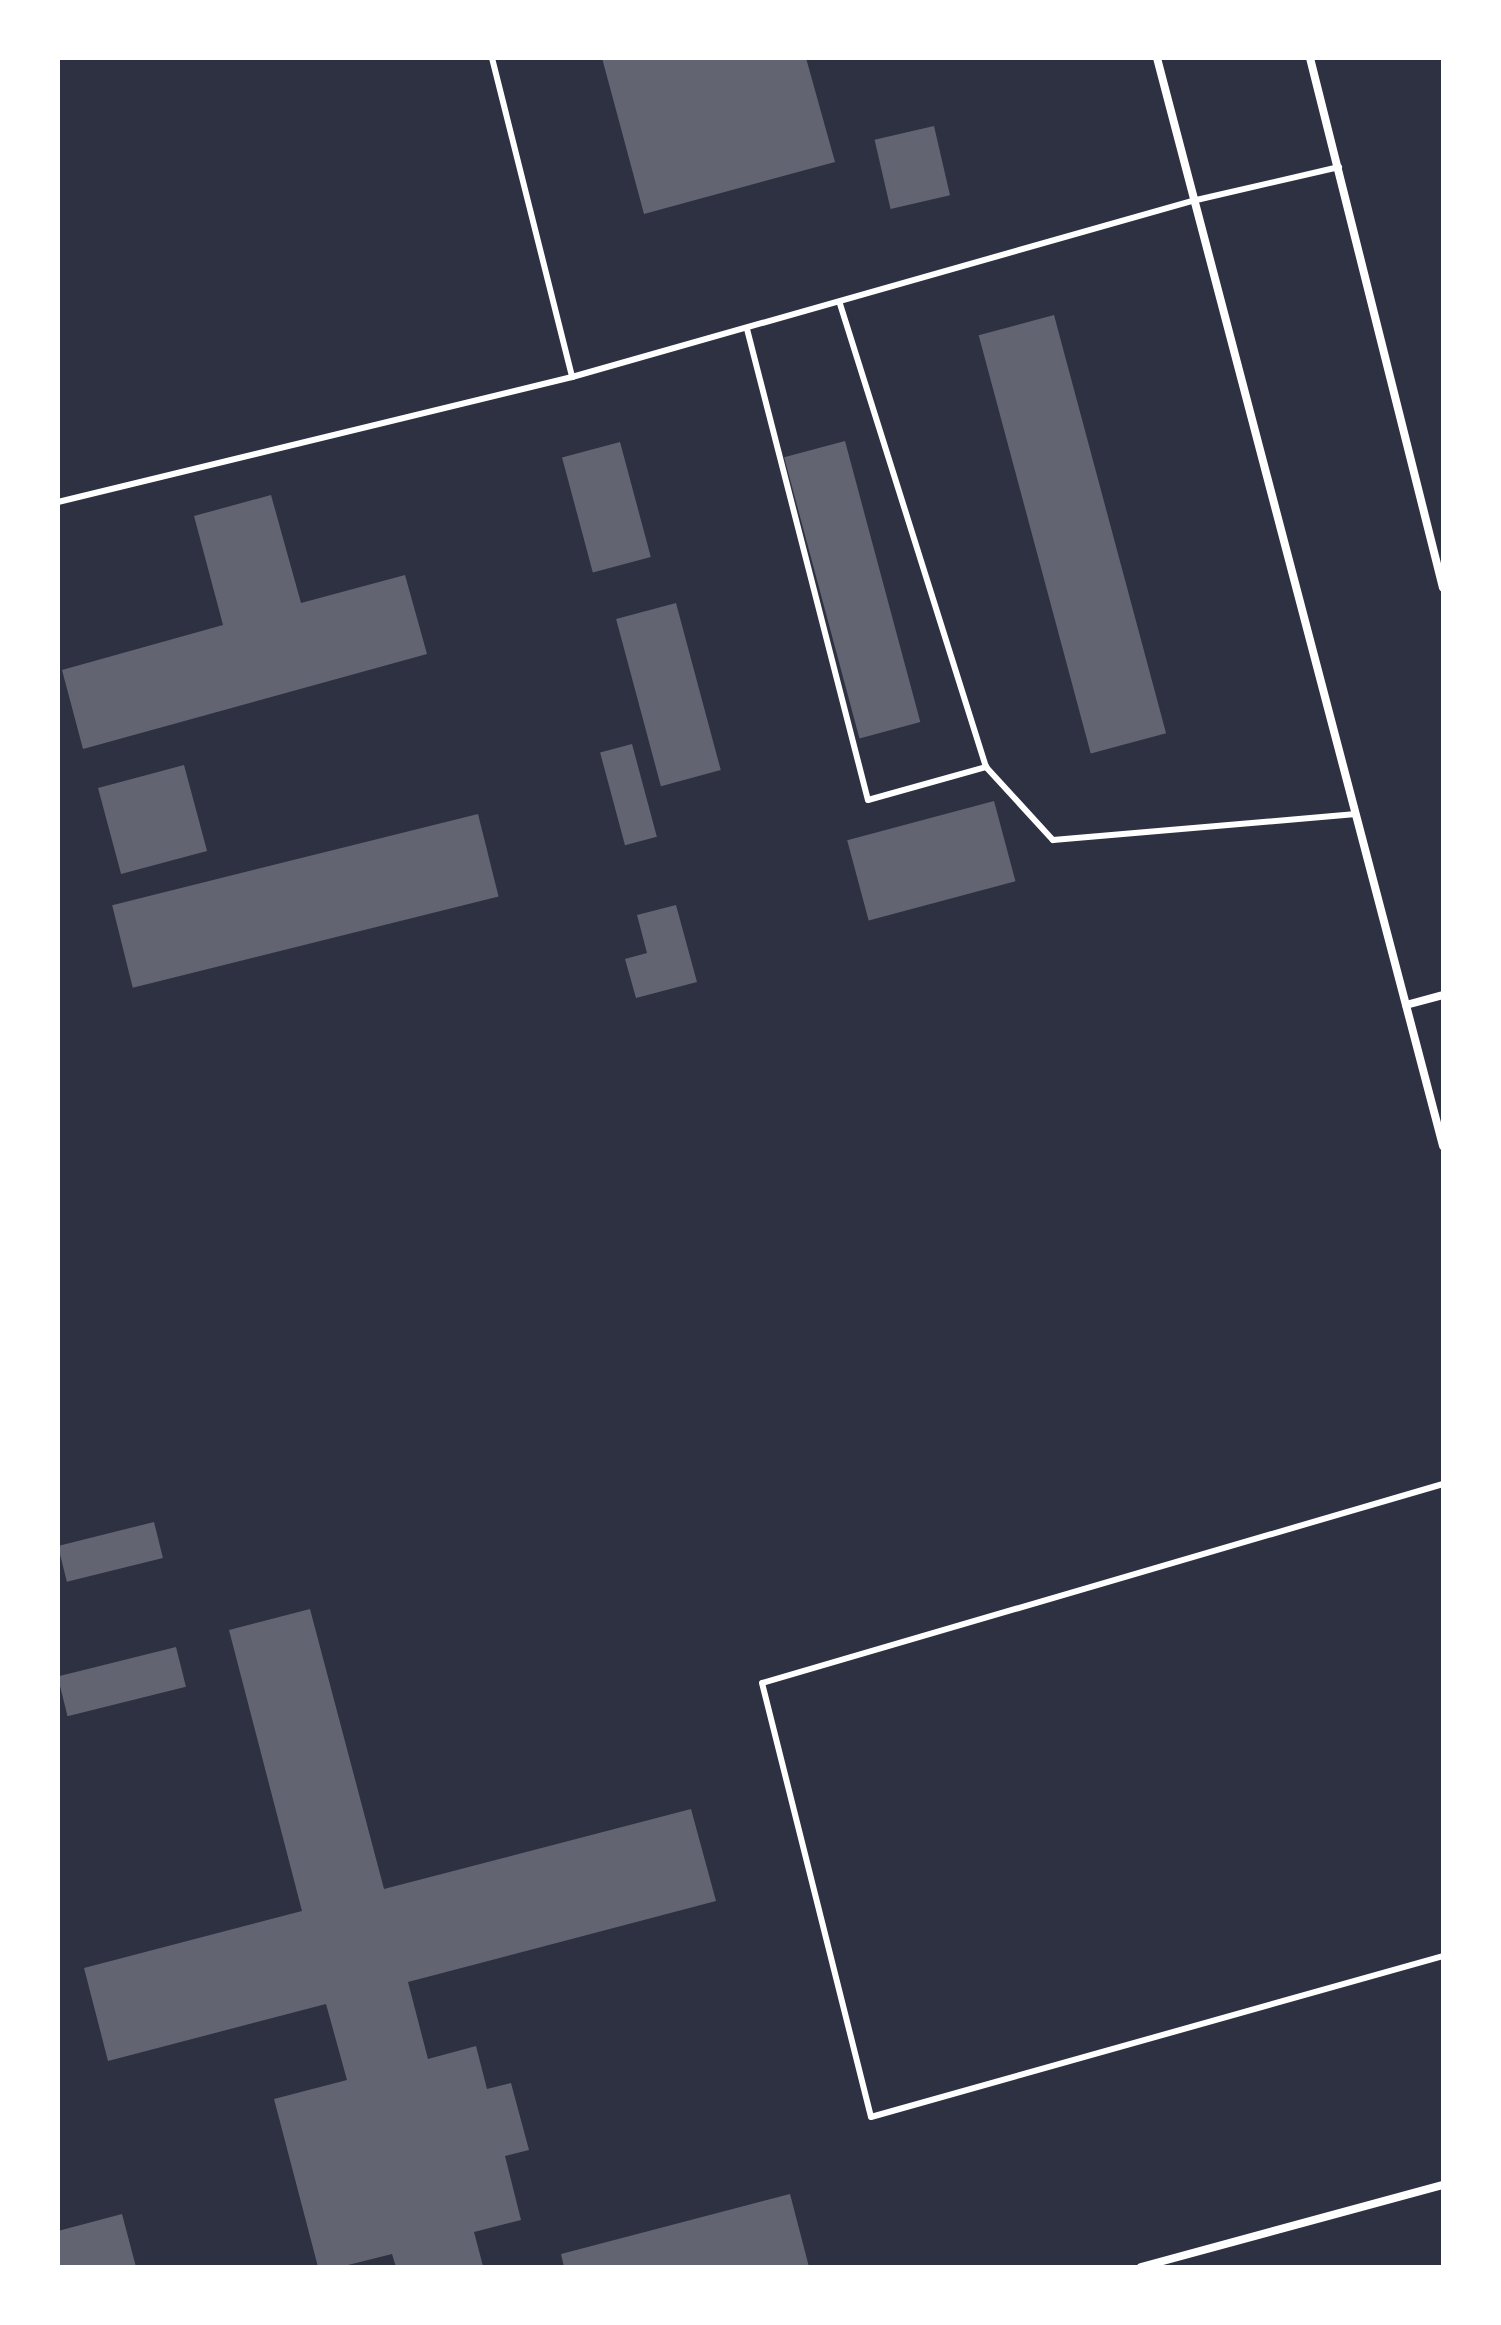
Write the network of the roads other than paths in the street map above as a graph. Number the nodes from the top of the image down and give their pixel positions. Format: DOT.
graph roads {
  1 [pos="492,58"];
  2 [pos="1157,58"];
  3 [pos="1310,58"];
  4 [pos="1339,167"];
  5 [pos="1192,201"];
  6 [pos="840,304"];
  7 [pos="747,329"];
  8 [pos="572,377"];
  9 [pos="58,502"];
  10 [pos="1443,588"];
  11 [pos="986,767"];
  12 [pos="1356,814"];
  13 [pos="1443,995"];
  14 [pos="1406,1005"];
  15 [pos="1443,1146"];
  16 [pos="1443,1484"];
  17 [pos="1443,1956"];
  18 [pos="1443,2185"];
  19 [pos="1141,2267"];
  1 -- 8 [label="lane"];
  2 -- 5 [label="street"];
  3 -- 4 [label="street"];
  4 -- 5 [label="lane"];
  4 -- 10 [label="street"];
  5 -- 6 [label="lane"];
  5 -- 12 [label="street"];
  6 -- 7 [label="lane"];
  6 -- 11 [label="lane"];
  7 -- 8 [label="lane"];
  7 -- 11 [label="lane"];
  8 -- 9 [label="lane"];
  11 -- 12 [label="lane"];
  12 -- 14 [label="street"];
  13 -- 14 [label="street"];
  14 -- 15 [label="street"];
  16 -- 17 [label="lane"];
  18 -- 19 [label="street"];
}
